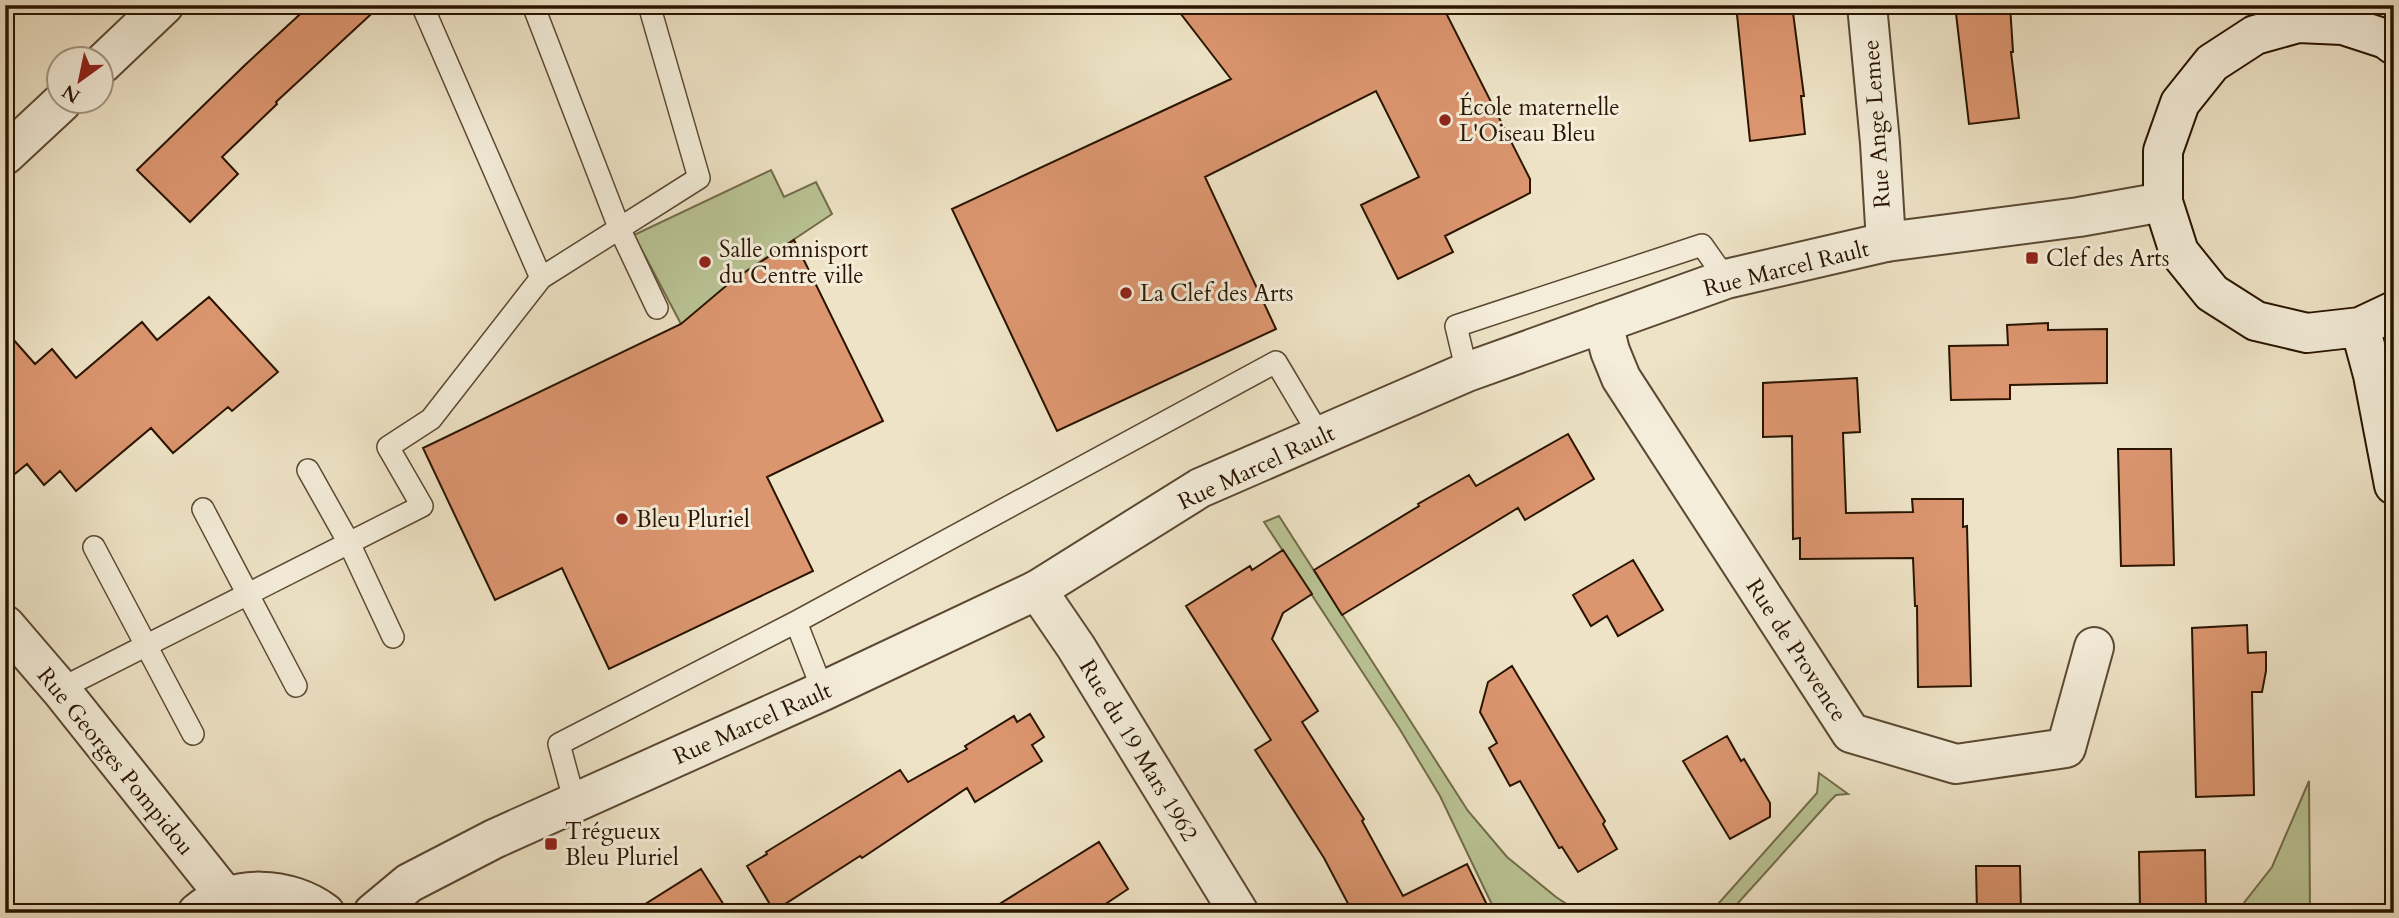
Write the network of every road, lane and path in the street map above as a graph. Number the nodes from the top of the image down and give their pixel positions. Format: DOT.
graph roads {
  1 [pos="164,5"];
  2 [pos="422,5"];
  3 [pos="533,5"];
  4 [pos="649,5"];
  5 [pos="1867,5"];
  6 [pos="2252,20"];
  7 [pos="2394,45"];
  8 [pos="116,51"];
  9 [pos="47,116"];
  10 [pos="5,155"];
  11 [pos="2162,202"];
  12 [pos="620,230"];
  13 [pos="1886,242"];
  14 [pos="541,278"];
  15 [pos="1726,279"];
  16 [pos="657,308"];
  17 [pos="2394,311"];
  18 [pos="1603,323"];
  19 [pos="2360,327"];
  20 [pos="1467,372"];
  21 [pos="1320,436"];
  22 [pos="308,470"];
  23 [pos="2394,485"];
  24 [pos="203,509"];
  25 [pos="349,543"];
  26 [pos="94,547"];
  27 [pos="1037,590"];
  28 [pos="248,594"];
  29 [pos="796,622"];
  30 [pos="5,625"];
  31 [pos="393,637"];
  32 [pos="147,645"];
  33 [pos="2094,647"];
  34 [pos="296,686"];
  35 [pos="60,689"];
  36 [pos="823,691"];
  37 [pos="193,733"];
  38 [pos="575,803"];
  39 [pos="211,905"];
  40 [pos="324,913"];
  41 [pos="373,913"];
  42 [pos="1239,913"];
  1 -- 8 [label="street"];
  2 -- 14 [label="lane"];
  3 -- 12 [label="lane"];
  4 -- 12 [label="lane"];
  5 -- 13 [label="street, Rue Ange Lemee"];
  6 -- 7 [label="street"];
  6 -- 11 [label="street"];
  9 -- 10 [label="street"];
  11 -- 13 [label="street, Rue Marcel Rault"];
  11 -- 19 [label="street"];
  12 -- 14 [label="lane"];
  12 -- 16 [label="lane"];
  13 -- 15 [label="street, Rue Marcel Rault"];
  14 -- 25 [label="lane"];
  15 -- 18 [label="street, Rue Marcel Rault"];
  15 -- 20 [label="lane"];
  17 -- 19 [label="street"];
  18 -- 20 [label="street, Rue Marcel Rault"];
  18 -- 33 [label="street, Rue de Provence"];
  19 -- 23 [label="street"];
  20 -- 21 [label="street, Rue Marcel Rault"];
  21 -- 27 [label="street, Rue Marcel Rault"];
  21 -- 29 [label="lane"];
  22 -- 25 [label="lane"];
  24 -- 28 [label="lane"];
  25 -- 28 [label="lane"];
  25 -- 31 [label="lane"];
  26 -- 32 [label="lane"];
  27 -- 36 [label="street, Rue Marcel Rault"];
  27 -- 42 [label="street, Rue du 19 Mars 1962"];
  28 -- 32 [label="lane"];
  28 -- 34 [label="lane"];
  29 -- 36 [label="lane"];
  29 -- 38 [label="lane"];
  30 -- 35 [label="street, Rue Georges Pompidou"];
  32 -- 35 [label="lane"];
  32 -- 37 [label="lane"];
  35 -- 39 [label="street, Rue Georges Pompidou"];
  36 -- 38 [label="street, Rue Marcel Rault"];
  38 -- 41 [label="street, Rue Marcel Rault"];
  39 -- 40 [label="street"];
}
